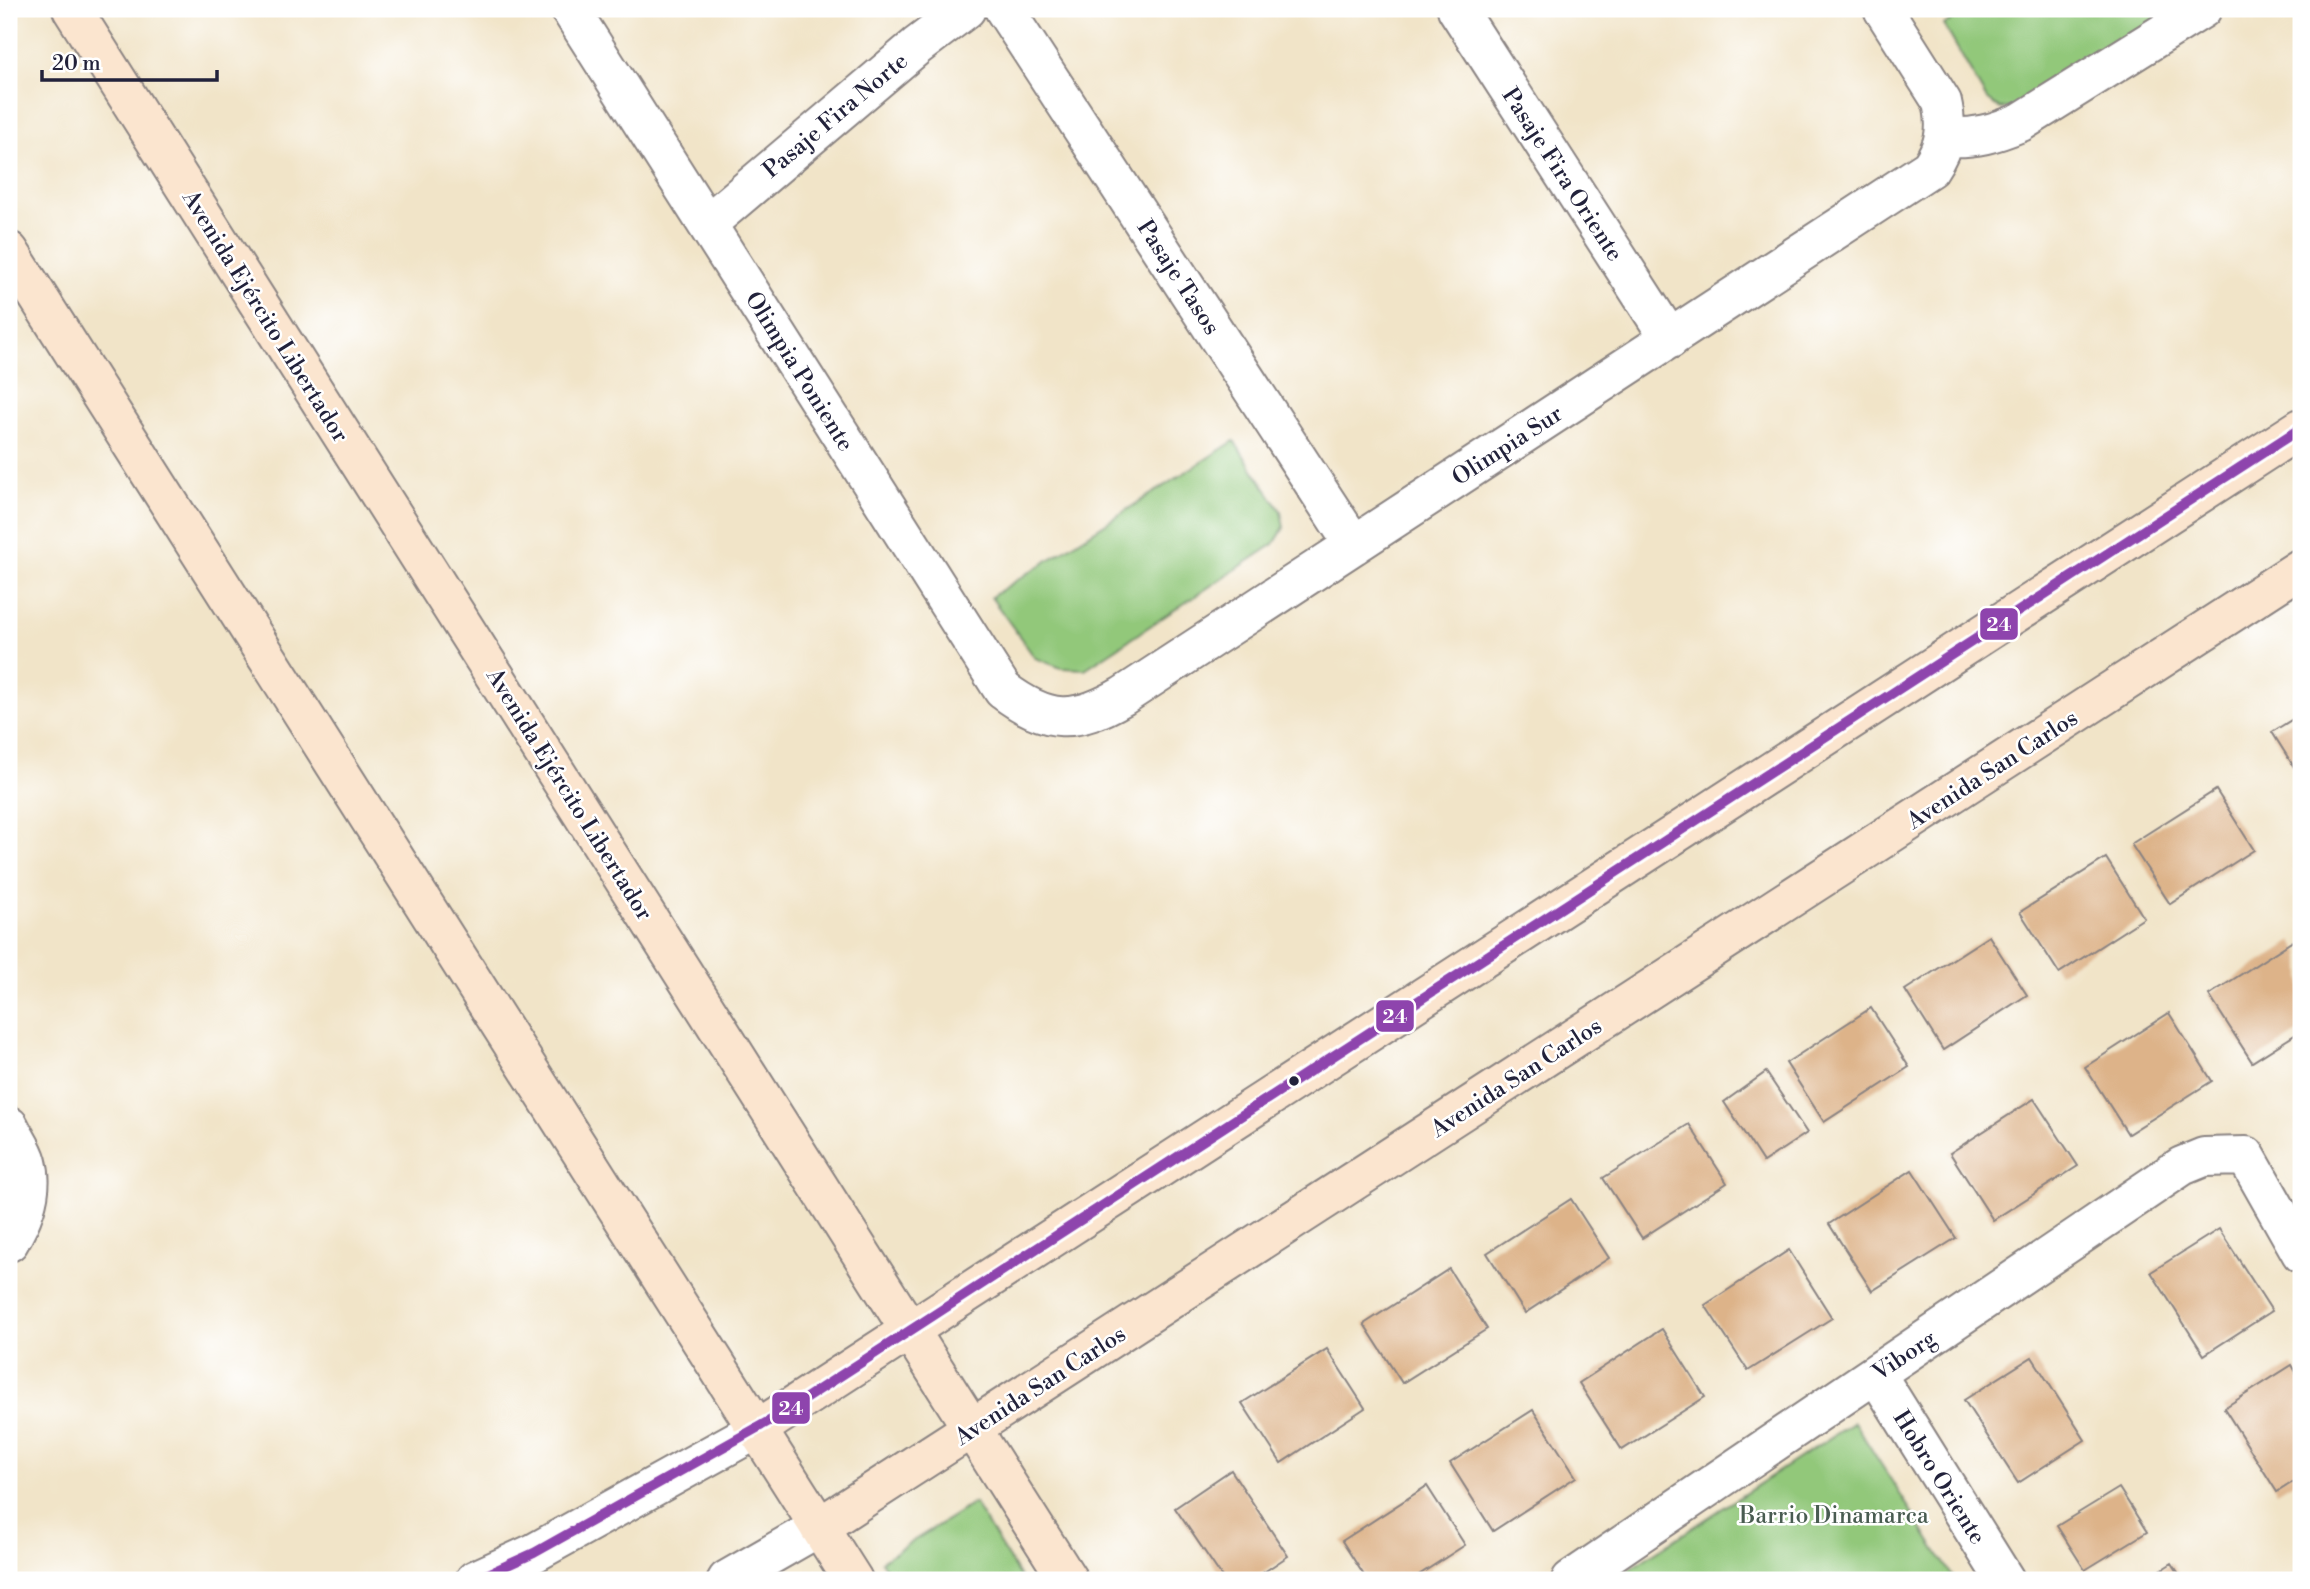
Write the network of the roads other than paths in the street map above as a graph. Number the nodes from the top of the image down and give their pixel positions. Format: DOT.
graph roads {
  1 [pos="72,9"];
  2 [pos="570,9"];
  3 [pos="966,9"];
  4 [pos="1004,9"];
  5 [pos="1457,9"];
  6 [pos="1883,9"];
  7 [pos="2202,9"];
  8 [pos="1946,137"];
  9 [pos="707,224"];
  10 [pos="9,251"];
  11 [pos="1670,339"];
  12 [pos="2301,428"];
  13 [pos="1354,545"];
  14 [pos="2301,568"];
  15 [pos="1047,715"];
  16 [pos="9,1126"];
  17 [pos="9,1242"];
  18 [pos="2301,1253"];
  19 [pos="911,1331"];
  20 [pos="1876,1374"];
  21 [pos="974,1428"];
  22 [pos="756,1430"];
  23 [pos="818,1527"];
  24 [pos="475,1580"];
  25 [pos="727,1580"];
  26 [pos="853,1580"];
  27 [pos="1068,1580"];
  28 [pos="1571,1580"];
  29 [pos="2005,1580"];
  1 -- 19 [label="main road, Avenida Ejército Libertador"];
  2 -- 9 [label="street, Olimpia Poniente"];
  3 -- 9 [label="street, Pasaje Fira Norte"];
  4 -- 13 [label="street, Pasaje Tasos"];
  5 -- 11 [label="street, Pasaje Fira Oriente"];
  6 -- 8 [label="street"];
  7 -- 8 [label="street"];
  8 -- 11 [label="street, Olimpia Sur"];
  9 -- 15 [label="street, Olimpia Poniente"];
  10 -- 22 [label="main road"];
  11 -- 13 [label="street, Olimpia Sur"];
  12 -- 19 [label="main road"];
  13 -- 15 [label="street, Olimpia Sur"];
  14 -- 21 [label="main road, Avenida San Carlos"];
  16 -- 17 [label="street"];
  18 -- 20 [label="street, Viborg"];
  19 -- 21 [label="main road, Avenida Ejército Libertador"];
  19 -- 22 [label="main road"];
  20 -- 28 [label="street, Viborg"];
  20 -- 29 [label="street, Hobro Oriente"];
  21 -- 23 [label="main road, Avenida San Carlos"];
  21 -- 27 [label="main road, Avenida Ejército Libertador"];
  22 -- 23 [label="main road"];
  22 -- 24 [label="street"];
  23 -- 25 [label="street, Avenida San Carlos"];
  23 -- 26 [label="main road"];
}
